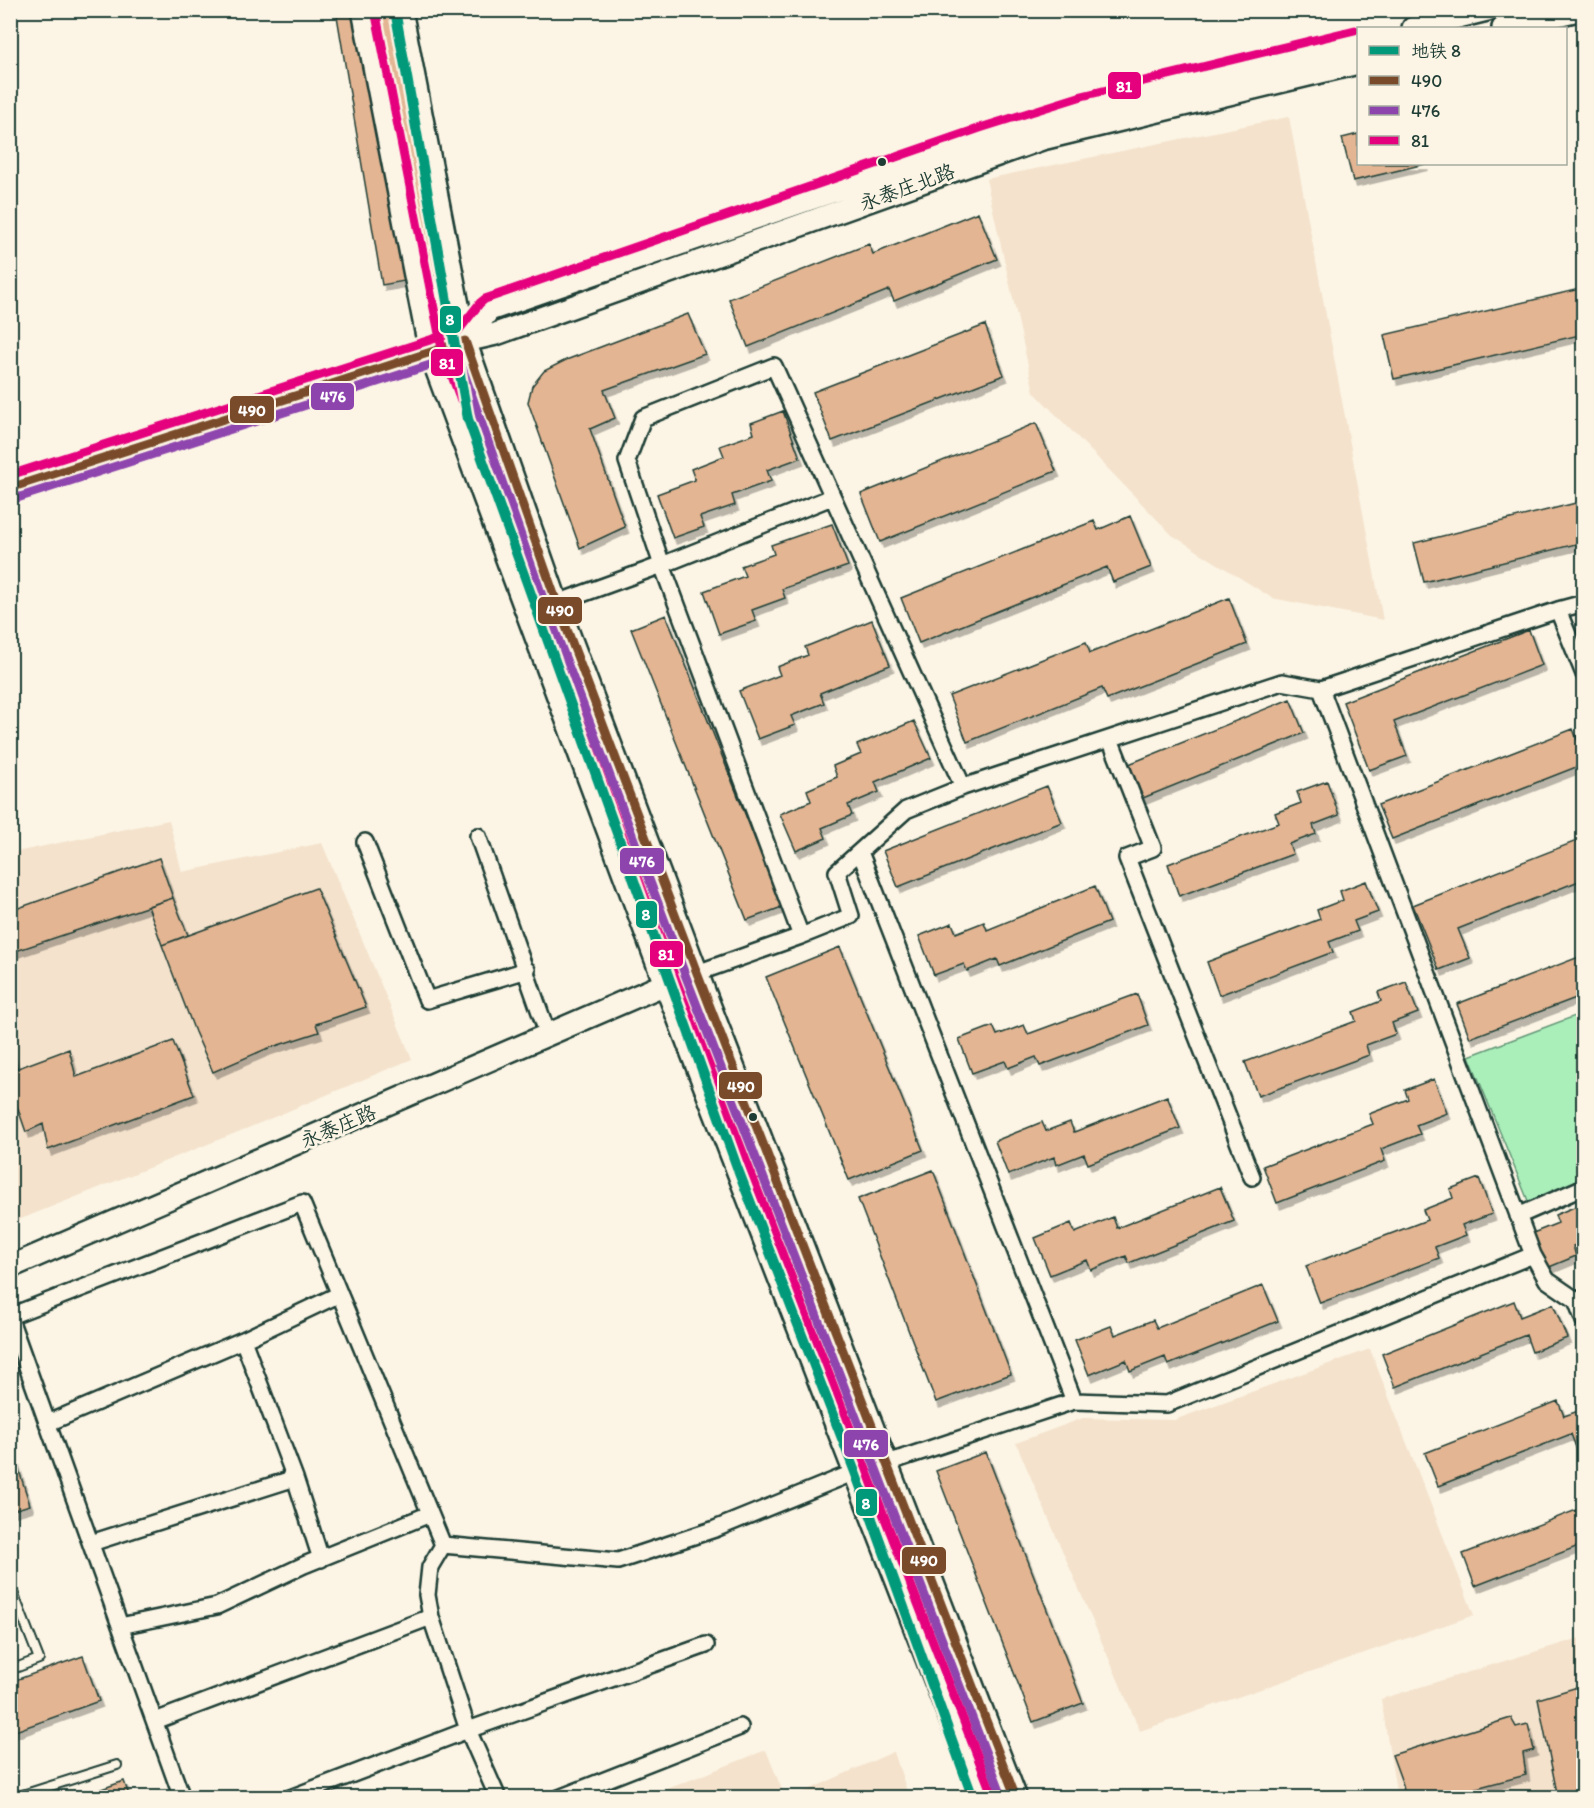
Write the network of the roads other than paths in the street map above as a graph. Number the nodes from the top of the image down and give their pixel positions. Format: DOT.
graph roads {
  1 [pos="363,10"];
  2 [pos="401,10"];
  3 [pos="1487,10"];
  4 [pos="1578,10"];
  5 [pos="1417,27"];
  6 [pos="1507,27"];
  7 [pos="1357,42"];
  8 [pos="1357,63"];
  9 [pos="465,341"];
  10 [pos="430,352"];
  11 [pos="10,488"];
  12 [pos="832,497"];
  13 [pos="662,565"];
  14 [pos="557,603"];
  15 [pos="1584,603"];
  16 [pos="1558,610"];
  17 [pos="1584,674"];
  18 [pos="1321,689"];
  19 [pos="1110,739"];
  20 [pos="963,787"];
  21 [pos="478,837"];
  22 [pos="365,842"];
  23 [pos="860,852"];
  24 [pos="801,936"];
  25 [pos="527,970"];
  26 [pos="697,973"];
  27 [pos="665,984"];
  28 [pos="548,1035"];
  29 [pos="1252,1177"];
  30 [pos="1584,1188"];
  31 [pos="1518,1216"];
  32 [pos="1533,1256"];
  33 [pos="10,1267"];
  34 [pos="340,1294"];
  35 [pos="10,1318"];
  36 [pos="1584,1321"];
  37 [pos="243,1340"];
  38 [pos="1074,1401"];
  39 [pos="48,1423"];
  40 [pos="887,1463"];
  41 [pos="855,1472"];
  42 [pos="295,1478"];
  43 [pos="430,1514"];
  44 [pos="91,1543"];
  45 [pos="443,1545"];
  46 [pos="321,1558"];
  47 [pos="10,1585"];
  48 [pos="431,1617"];
  49 [pos="120,1626"];
  50 [pos="706,1645"];
  51 [pos="10,1670"];
  52 [pos="154,1721"];
  53 [pos="740,1727"];
  54 [pos="468,1730"];
  55 [pos="117,1765"];
  56 [pos="13,1797"];
  57 [pos="182,1797"];
  58 [pos="290,1797"];
  59 [pos="498,1797"];
  60 [pos="559,1797"];
  61 [pos="981,1797"];
  62 [pos="1017,1797"];
  1 -- 10 [label="main road"];
  2 -- 9 [label="main road"];
  3 -- 5 [label="main road"];
  4 -- 6 [label="main road"];
  7 -- 9 [label="main road, 永泰庄北路"];
  8 -- 9 [label="main road, 永泰庄北路"];
  9 -- 10 [label="main road, 永泰庄北路"];
  9 -- 14 [label="main road"];
  10 -- 11 [label="main road, 永泰庄北路"];
  10 -- 27 [label="main road"];
  12 -- 13 [label="street"];
  12 -- 13 [label="street"];
  12 -- 20 [label="street"];
  13 -- 14 [label="street"];
  13 -- 24 [label="street"];
  14 -- 26 [label="main road"];
  15 -- 16 [label="street"];
  16 -- 17 [label="street"];
  16 -- 18 [label="street"];
  18 -- 19 [label="street"];
  18 -- 31 [label="street"];
  19 -- 20 [label="street"];
  19 -- 29 [label="street"];
  20 -- 23 [label="street"];
  21 -- 25 [label="street"];
  22 -- 25 [label="street"];
  23 -- 24 [label="street"];
  23 -- 38 [label="street"];
  24 -- 26 [label="street"];
  25 -- 28 [label="street"];
  26 -- 40 [label="main road"];
  27 -- 28 [label="main road, 永泰庄路"];
  27 -- 41 [label="main road"];
  28 -- 33 [label="main road, 永泰庄路"];
  30 -- 31 [label="street"];
  31 -- 32 [label="street"];
  32 -- 36 [label="street"];
  32 -- 38 [label="street"];
  34 -- 35 [label="street"];
  34 -- 37 [label="street"];
  34 -- 43 [label="street"];
  35 -- 39 [label="street"];
  37 -- 39 [label="street"];
  37 -- 42 [label="street"];
  38 -- 40 [label="street"];
  39 -- 44 [label="street"];
  40 -- 41 [label="street"];
  40 -- 62 [label="main road"];
  41 -- 45 [label="street"];
  41 -- 61 [label="main road"];
  42 -- 44 [label="street"];
  42 -- 46 [label="street"];
  43 -- 45 [label="street"];
  43 -- 46 [label="street"];
  44 -- 49 [label="street"];
  45 -- 48 [label="street"];
  46 -- 49 [label="street"];
  47 -- 51 [label="lane"];
  48 -- 52 [label="street"];
  48 -- 54 [label="street"];
  49 -- 52 [label="street"];
  50 -- 54 [label="street"];
  52 -- 57 [label="street"];
  53 -- 60 [label="street"];
  54 -- 58 [label="street"];
  54 -- 59 [label="street"];
  55 -- 56 [label="lane"];
}
